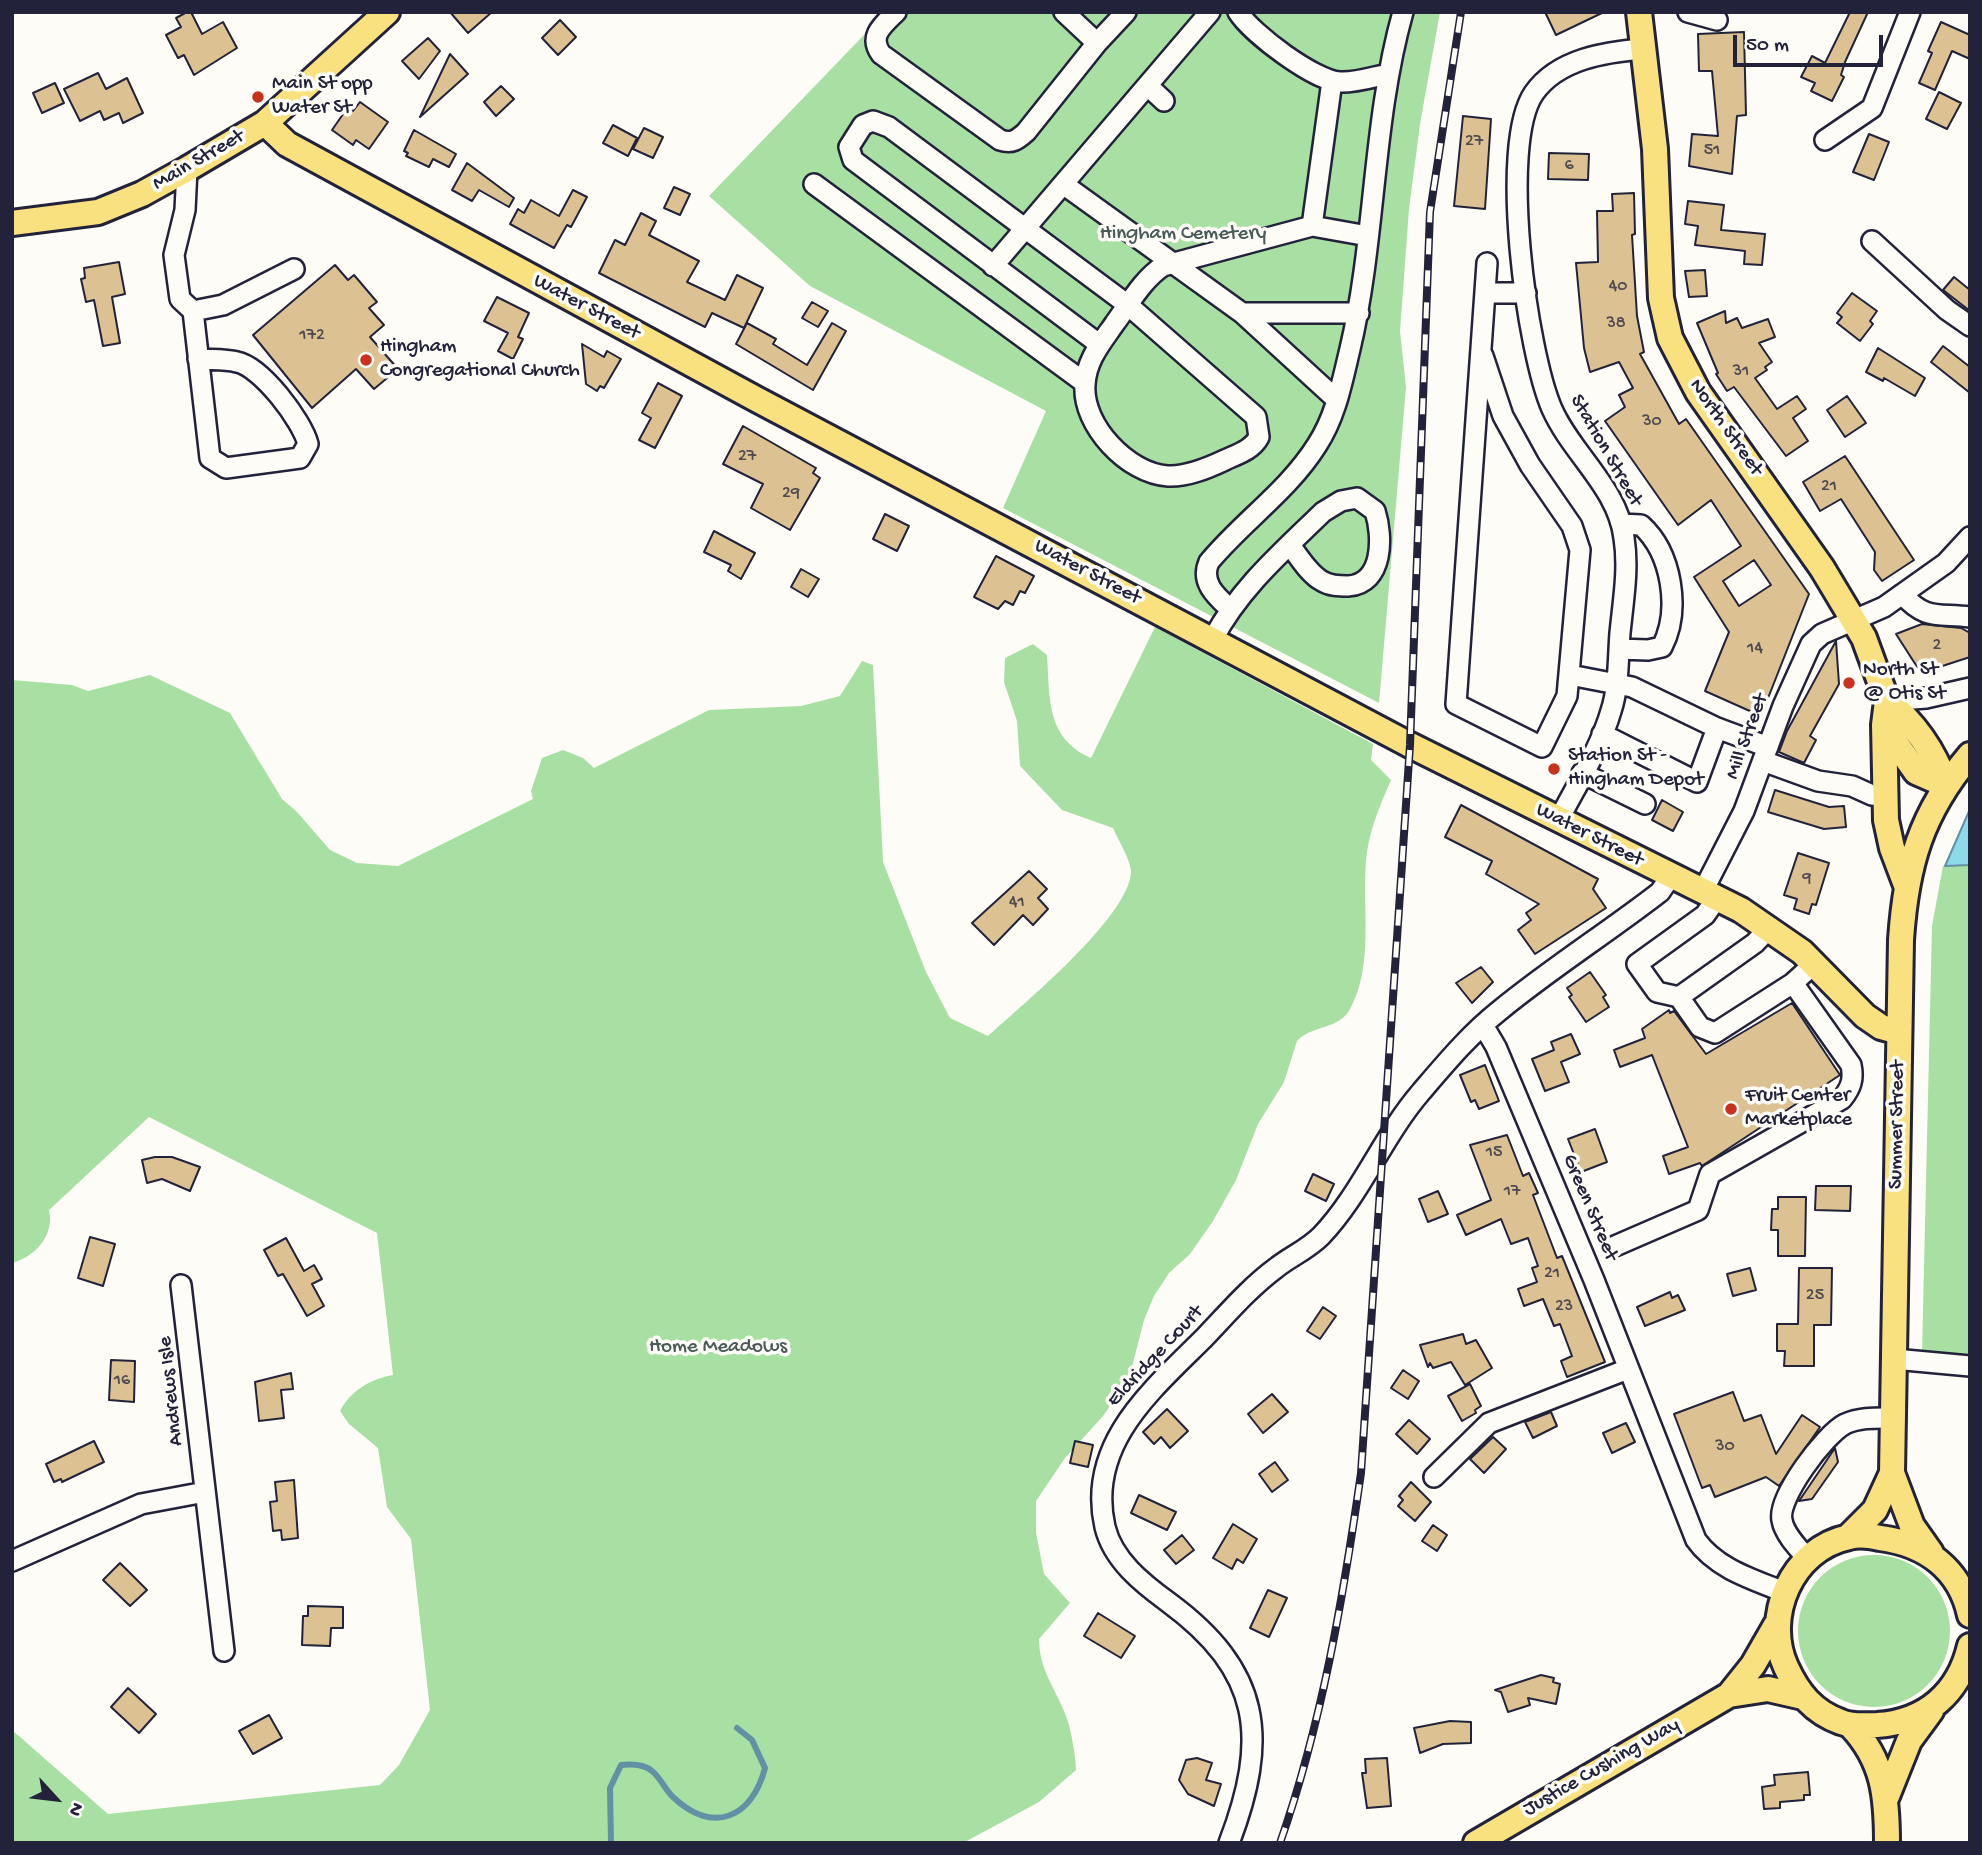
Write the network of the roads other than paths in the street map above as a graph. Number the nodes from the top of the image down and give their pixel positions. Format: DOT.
graph roads {
  1 [pos="387,12"];
  2 [pos="896,12"];
  3 [pos="1064,12"];
  4 [pos="1126,12"];
  5 [pos="1210,12"];
  6 [pos="1238,12"];
  7 [pos="1403,12"];
  8 [pos="1639,12"];
  9 [pos="1688,12"];
  10 [pos="1910,12"];
  11 [pos="1717,20"];
  12 [pos="1097,43"];
  13 [pos="1643,49"];
  14 [pos="1388,74"];
  15 [pos="1332,81"];
  16 [pos="1148,86"];
  17 [pos="1164,101"];
  18 [pos="265,123"];
  19 [pos="1825,140"];
  20 [pos="187,169"];
  21 [pos="814,184"];
  22 [pos="1063,184"];
  23 [pos="12,223"];
  24 [pos="1312,226"];
  25 [pos="1025,228"];
  26 [pos="1368,236"];
  27 [pos="1872,241"];
  28 [pos="1487,263"];
  29 [pos="1174,264"];
  30 [pos="993,266"];
  31 [pos="294,270"];
  32 [pos="1486,293"];
  33 [pos="1526,293"];
  34 [pos="1128,305"];
  35 [pos="193,311"];
  36 [pos="1242,313"];
  37 [pos="1359,313"];
  38 [pos="1970,326"];
  39 [pos="1099,344"];
  40 [pos="1483,356"];
  41 [pos="198,359"];
  42 [pos="1085,383"];
  43 [pos="1337,400"];
  44 [pos="1622,524"];
  45 [pos="1970,537"];
  46 [pos="1290,545"];
  47 [pos="1902,594"];
  48 [pos="1229,608"];
  49 [pos="1970,617"];
  50 [pos="1855,619"];
  51 [pos="1213,639"];
  52 [pos="1619,649"];
  53 [pos="1570,675"];
  54 [pos="1616,682"];
  55 [pos="1970,688"];
  56 [pos="1885,713"];
  57 [pos="1717,728"];
  58 [pos="1602,734"];
  59 [pos="1765,754"];
  60 [pos="1970,755"];
  61 [pos="1583,773"];
  62 [pos="1946,785"];
  63 [pos="1885,796"];
  64 [pos="1645,804"];
  65 [pos="1558,821"];
  66 [pos="1671,876"];
  67 [pos="1906,886"];
  68 [pos="1710,894"];
  69 [pos="1770,927"];
  70 [pos="1815,964"];
  71 [pos="1793,984"];
  72 [pos="1679,997"];
  73 [pos="1483,1025"];
  74 [pos="1899,1032"];
  75 [pos="1615,1246"];
  76 [pos="181,1285"];
  77 [pos="1894,1359"];
  78 [pos="1970,1366"];
  79 [pos="1628,1368"];
  80 [pos="1893,1418"];
  81 [pos="1892,1473"];
  82 [pos="1434,1477"];
  83 [pos="205,1492"];
  84 [pos="1850,1536"];
  85 [pos="1931,1553"];
  86 [pos="1809,1560"];
  87 [pos="12,1561"];
  88 [pos="1784,1592"];
  89 [pos="1970,1615"];
  90 [pos="1776,1625"];
  91 [pos="1970,1646"];
  92 [pos="224,1651"];
  93 [pos="1729,1695"];
  94 [pos="1802,1697"];
  95 [pos="1933,1709"];
  96 [pos="1851,1726"];
  97 [pos="1887,1796"];
  98 [pos="1229,1843"];
  99 [pos="1476,1843"];
  100 [pos="1888,1843"];
  1 -- 18 [label="main road, Main Street"];
  2 -- 12 [label="street"];
  3 -- 12 [label="street"];
  4 -- 12 [label="street"];
  5 -- 16 [label="street"];
  6 -- 15 [label="street"];
  7 -- 14 [label="street"];
  8 -- 13 [label="main road, North Street"];
  9 -- 11 [label="street"];
  10 -- 19 [label="street"];
  13 -- 33 [label="street, Station Street"];
  13 -- 50 [label="main road, North Street"];
  14 -- 15 [label="street"];
  14 -- 26 [label="street"];
  15 -- 24 [label="street"];
  16 -- 17 [label="street"];
  16 -- 22 [label="street"];
  18 -- 20 [label="main road, Main Street"];
  18 -- 51 [label="main road, Water Street"];
  20 -- 23 [label="main road, Main Street"];
  20 -- 35 [label="street"];
  21 -- 42 [label="street"];
  22 -- 25 [label="street"];
  22 -- 29 [label="street"];
  24 -- 26 [label="street"];
  24 -- 29 [label="street"];
  25 -- 30 [label="street"];
  25 -- 30 [label="street"];
  25 -- 34 [label="street"];
  26 -- 37 [label="street"];
  27 -- 38 [label="street"];
  28 -- 32 [label="street"];
  29 -- 34 [label="street"];
  29 -- 36 [label="street"];
  30 -- 39 [label="street"];
  31 -- 35 [label="street"];
  32 -- 33 [label="street"];
  32 -- 40 [label="street"];
  33 -- 44 [label="street, Station Street"];
  34 -- 39 [label="street"];
  34 -- 42 [label="street"];
  35 -- 41 [label="street"];
  36 -- 37 [label="street"];
  36 -- 43 [label="street"];
  37 -- 43 [label="street"];
  39 -- 42 [label="street"];
  40 -- 53 [label="street"];
  40 -- 53 [label="street"];
  41 -- 41 [label="street"];
  43 -- 48 [label="street"];
  44 -- 52 [label="street, Station Street"];
  44 -- 52 [label="street"];
  45 -- 47 [label="street, Mill Street"];
  46 -- 46 [label="street"];
  46 -- 48 [label="street"];
  47 -- 49 [label="street"];
  47 -- 50 [label="street, Mill Street"];
  48 -- 51 [label="street"];
  50 -- 56 [label="main road, North Street"];
  50 -- 59 [label="street, Mill Street"];
  51 -- 65 [label="main road, Water Street"];
  52 -- 54 [label="street, Station Street"];
  53 -- 54 [label="street"];
  54 -- 57 [label="street"];
  54 -- 58 [label="street, Station Street"];
  55 -- 56 [label="street"];
  56 -- 62 [label="main road"];
  56 -- 63 [label="main road"];
  57 -- 58 [label="street"];
  57 -- 59 [label="street"];
  58 -- 61 [label="street, Station Street"];
  59 -- 63 [label="street"];
  59 -- 68 [label="street, Mill Street"];
  60 -- 62 [label="main road, Summer Street"];
  61 -- 64 [label="street"];
  61 -- 65 [label="street, Station Street"];
  62 -- 67 [label="main road, Summer Street"];
  63 -- 67 [label="main road"];
  65 -- 66 [label="main road, Water Street"];
  66 -- 68 [label="main road, Water Street"];
  66 -- 73 [label="street"];
  67 -- 74 [label="main road, Summer Street"];
  68 -- 69 [label="main road, Water Street"];
  68 -- 72 [label="street, Mill Street"];
  69 -- 70 [label="main road, Water Street"];
  69 -- 72 [label="street"];
  70 -- 71 [label="street"];
  70 -- 74 [label="main road, Water Street"];
  71 -- 72 [label="street"];
  71 -- 75 [label="street"];
  73 -- 79 [label="street, Green Street"];
  73 -- 98 [label="street, Eldridge Court"];
  74 -- 77 [label="main road, Summer Street"];
  76 -- 83 [label="street, Andrews Isle"];
  77 -- 78 [label="street"];
  77 -- 80 [label="main road, Summer Street"];
  79 -- 82 [label="street"];
  79 -- 88 [label="street, Green Street"];
  80 -- 81 [label="main road, Summer Street"];
  80 -- 86 [label="street"];
  81 -- 84 [label="main road, Summer Street"];
  81 -- 85 [label="main road, Summer Street"];
  83 -- 87 [label="street"];
  83 -- 92 [label="street, Andrews Isle"];
  84 -- 85 [label="main road"];
  84 -- 86 [label="main road"];
  85 -- 89 [label="main road, Summer Street"];
  86 -- 88 [label="main road"];
  88 -- 90 [label="main road"];
  90 -- 93 [label="main road, Justice Cushing Way"];
  90 -- 94 [label="main road"];
  91 -- 95 [label="main road"];
  93 -- 94 [label="main road, Justice Cushing Way"];
  93 -- 99 [label="main road, Justice Cushing Way"];
  94 -- 96 [label="main road"];
  95 -- 96 [label="main road"];
  95 -- 97 [label="main road"];
  96 -- 97 [label="main road"];
  97 -- 100 [label="main road"];
}
